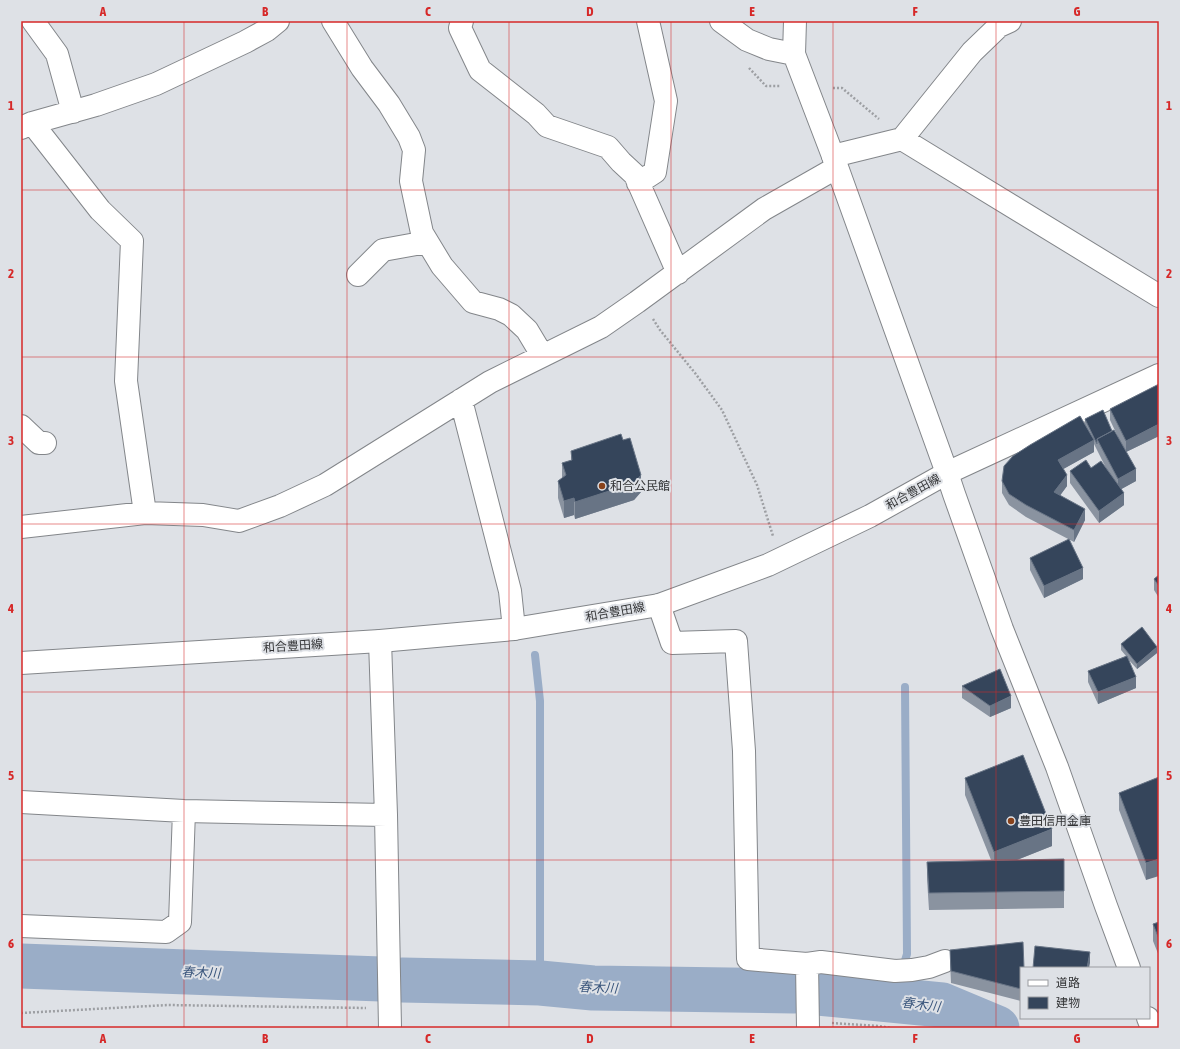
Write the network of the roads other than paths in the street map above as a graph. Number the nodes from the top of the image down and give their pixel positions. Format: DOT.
graph roads {
  1 [pos="33,21"];
  2 [pos="278,21"];
  3 [pos="333,21"];
  4 [pos="462,21"];
  5 [pos="648,21"];
  6 [pos="721,21"];
  7 [pos="795,21"];
  8 [pos="1010,21"];
  9 [pos="794,54"];
  10 [pos="73,112"];
  11 [pos="24,127"];
  12 [pos="902,139"];
  13 [pos="834,162"];
  14 [pos="638,183"];
  15 [pos="427,242"];
  16 [pos="678,272"];
  17 [pos="358,276"];
  18 [pos="1159,296"];
  19 [pos="542,355"];
  20 [pos="1159,375"];
  21 [pos="461,400"];
  22 [pos="21,426"];
  23 [pos="45,443"];
  24 [pos="947,473"];
  25 [pos="145,513"];
  26 [pos="21,527"];
  27 [pos="660,605"];
  28 [pos="514,629"];
  29 [pos="380,641"];
  30 [pos="21,663"];
  31 [pos="21,802"];
  32 [pos="184,811"];
  33 [pos="386,815"];
  34 [pos="21,926"];
  35 [pos="944,961"];
  36 [pos="808,964"];
  37 [pos="1129,967"];
  38 [pos="389,1018"];
  39 [pos="808,1025"];
  1 -- 10 [label="street"];
  2 -- 10 [label="street"];
  3 -- 15 [label="street"];
  4 -- 14 [label="street"];
  5 -- 14 [label="street"];
  6 -- 9 [label="street"];
  7 -- 9 [label="street"];
  8 -- 12 [label="street"];
  9 -- 13 [label="street"];
  10 -- 11 [label="street"];
  11 -- 25 [label="street"];
  12 -- 13 [label="street"];
  12 -- 18 [label="street"];
  13 -- 16 [label="street"];
  13 -- 24 [label="street"];
  14 -- 16 [label="street"];
  15 -- 17 [label="street"];
  15 -- 19 [label="street"];
  16 -- 19 [label="street"];
  19 -- 21 [label="street"];
  20 -- 24 [label="street, 和合豊田線"];
  21 -- 25 [label="street"];
  21 -- 28 [label="street"];
  22 -- 23 [label="street"];
  24 -- 27 [label="street, 和合豊田線"];
  24 -- 37 [label="street"];
  25 -- 26 [label="street"];
  27 -- 28 [label="street, 和合豊田線"];
  27 -- 36 [label="street"];
  28 -- 29 [label="street, 和合豊田線"];
  29 -- 30 [label="street, 和合豊田線"];
  29 -- 33 [label="street"];
  31 -- 32 [label="street"];
  32 -- 33 [label="street"];
  32 -- 34 [label="street"];
  33 -- 38 [label="street"];
  35 -- 36 [label="street"];
  36 -- 39 [label="street"];
}
